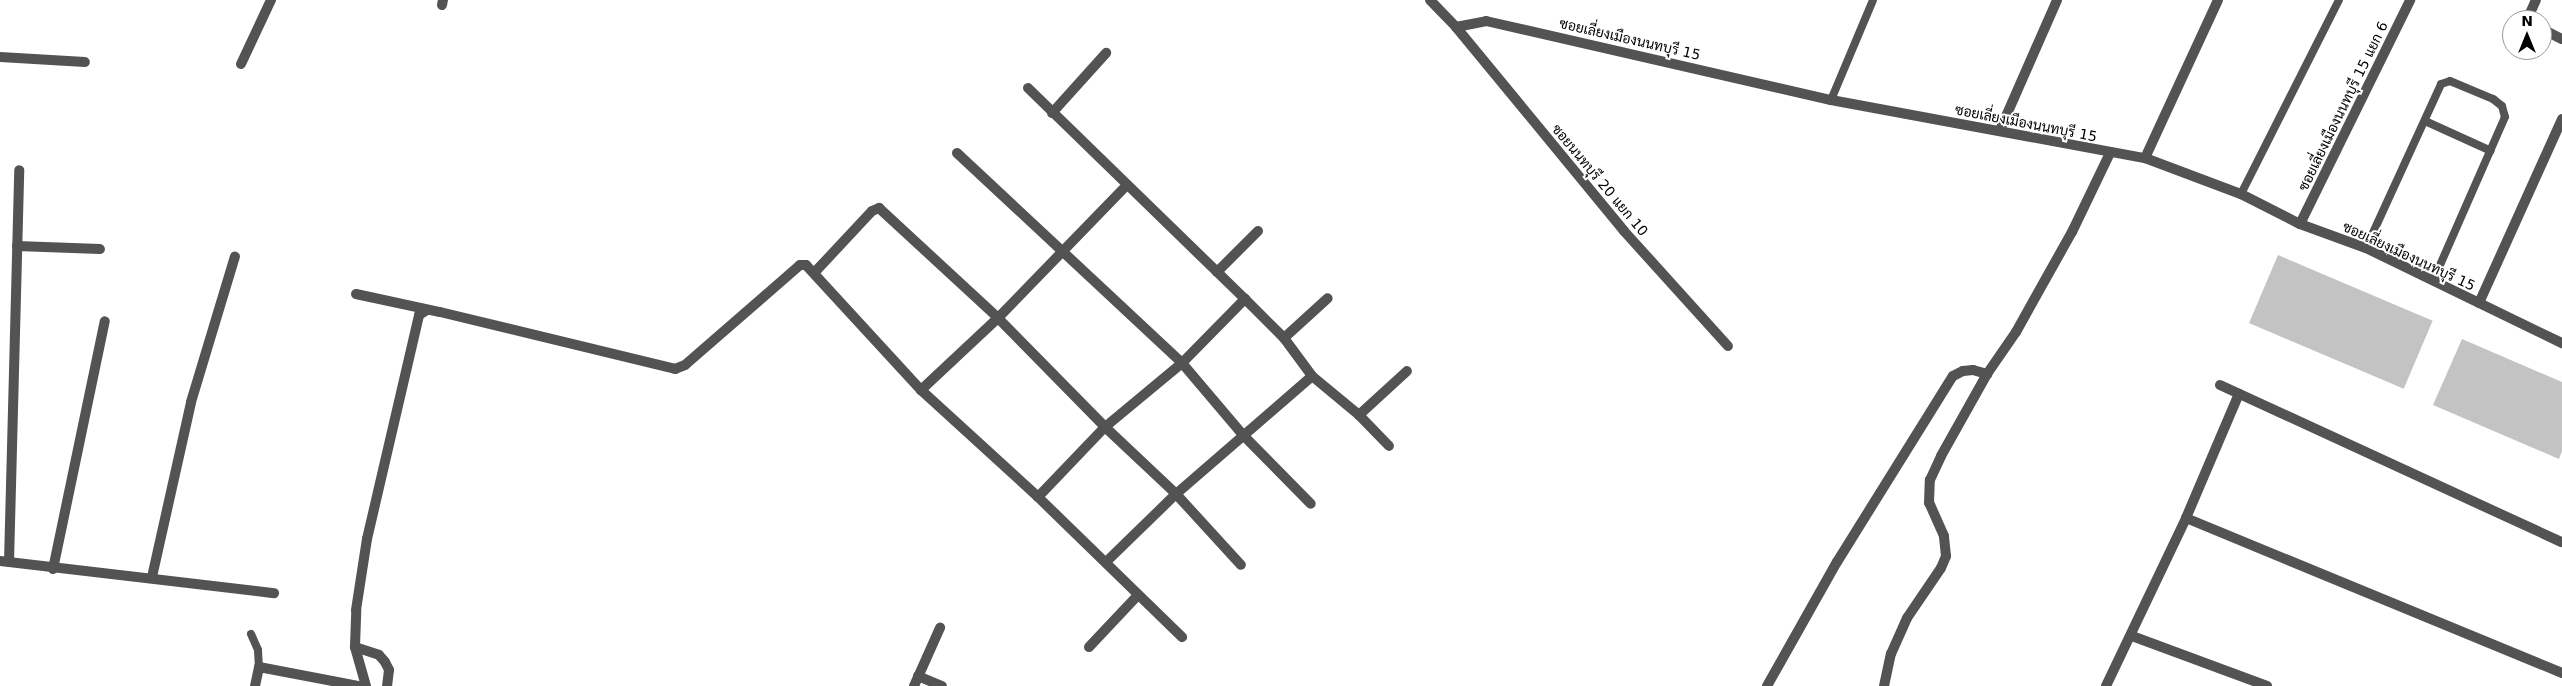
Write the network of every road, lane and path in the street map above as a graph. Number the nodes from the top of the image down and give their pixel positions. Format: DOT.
graph roads {
  1 [pos="271,0"];
  2 [pos="1430,0"];
  3 [pos="1873,0"];
  4 [pos="2057,0"];
  5 [pos="2218,0"];
  6 [pos="2339,0"];
  7 [pos="2410,0"];
  8 [pos="1456,27"];
  9 [pos="1106,53"];
  10 [pos="0,57"];
  11 [pos="85,62"];
  12 [pos="241,64"];
  13 [pos="1028,88"];
  14 [pos="1831,100"];
  15 [pos="1052,113"];
  16 [pos="2562,118"];
  17 [pos="2425,121"];
  18 [pos="2000,130"];
  19 [pos="2491,151"];
  20 [pos="957,154"];
  21 [pos="2110,154"];
  22 [pos="2144,158"];
  23 [pos="19,170"];
  24 [pos="1126,186"];
  25 [pos="2241,194"];
  26 [pos="2300,224"];
  27 [pos="1258,231"];
  28 [pos="17,246"];
  29 [pos="2366,248"];
  30 [pos="100,249"];
  31 [pos="1063,250"];
  32 [pos="235,256"];
  33 [pos="1218,272"];
  34 [pos="814,273"];
  35 [pos="2433,281"];
  36 [pos="356,294"];
  37 [pos="1328,298"];
  38 [pos="1245,299"];
  39 [pos="2479,303"];
  40 [pos="427,310"];
  41 [pos="998,318"];
  42 [pos="105,322"];
  43 [pos="1284,338"];
  44 [pos="2562,342"];
  45 [pos="1728,346"];
  46 [pos="1182,363"];
  47 [pos="1407,371"];
  48 [pos="1986,374"];
  49 [pos="1312,376"];
  50 [pos="2220,385"];
  51 [pos="921,390"];
  52 [pos="2239,394"];
  53 [pos="1359,416"];
  54 [pos="1105,427"];
  55 [pos="1244,436"];
  56 [pos="1389,446"];
  57 [pos="1176,494"];
  58 [pos="1038,497"];
  59 [pos="1311,504"];
  60 [pos="2186,518"];
  61 [pos="2562,542"];
  62 [pos="4,561"];
  63 [pos="1106,562"];
  64 [pos="1241,565"];
  65 [pos="53,569"];
  66 [pos="152,578"];
  67 [pos="274,593"];
  68 [pos="1138,594"];
  69 [pos="940,628"];
  70 [pos="252,634"];
  71 [pos="2132,636"];
  72 [pos="1182,637"];
  73 [pos="355,647"];
  74 [pos="1089,647"];
  75 [pos="259,667"];
  76 [pos="2562,673"];
  77 [pos="916,681"];
  78 [pos="255,686"];
  79 [pos="359,686"];
  80 [pos="366,686"];
  81 [pos="387,686"];
  82 [pos="942,686"];
  83 [pos="1767,686"];
  84 [pos="1884,686"];
  85 [pos="2106,686"];
  86 [pos="2267,686"];
  1 -- 12 [label="street"];
  2 -- 8 [label="street, ซอยนนทบุรี 20 แยก 10"];
  3 -- 14 [label="lane"];
  4 -- 18 [label="street"];
  5 -- 22 [label="street"];
  6 -- 25 [label="lane"];
  7 -- 26 [label="street, ซอยเลี่ยงเมืองนนทบุรี 15 แยก 6"];
  8 -- 14 [label="street, ซอยเลี่ยงเมืองนนทบุรี 15"];
  8 -- 45 [label="street, ซอยนนทบุรี 20 แยก 10"];
  9 -- 15 [label="street"];
  10 -- 11 [label="street"];
  13 -- 15 [label="street"];
  14 -- 18 [label="street, ซอยเลี่ยงเมืองนนทบุรี 15"];
  15 -- 24 [label="street"];
  16 -- 39 [label="street"];
  17 -- 19 [label="lane"];
  17 -- 19 [label="lane"];
  17 -- 29 [label="lane"];
  18 -- 21 [label="street, ซอยเลี่ยงเมืองนนทบุรี 15"];
  19 -- 35 [label="lane"];
  20 -- 31 [label="street"];
  21 -- 22 [label="street, ซอยเลี่ยงเมืองนนทบุรี 15"];
  21 -- 48 [label="street"];
  22 -- 25 [label="street, ซอยเลี่ยงเมืองนนทบุรี 15"];
  23 -- 28 [label="street"];
  24 -- 31 [label="street"];
  24 -- 33 [label="street"];
  25 -- 26 [label="street, ซอยเลี่ยงเมืองนนทบุรี 15"];
  26 -- 29 [label="street, ซอยเลี่ยงเมืองนนทบุรี 15"];
  27 -- 33 [label="street"];
  28 -- 30 [label="street"];
  28 -- 62 [label="street"];
  29 -- 35 [label="street, ซอยเลี่ยงเมืองนนทบุรี 15"];
  31 -- 41 [label="street"];
  31 -- 46 [label="street"];
  32 -- 66 [label="street"];
  33 -- 38 [label="street"];
  34 -- 40 [label="street"];
  34 -- 41 [label="street"];
  34 -- 51 [label="street"];
  35 -- 39 [label="street, ซอยเลี่ยงเมืองนนทบุรี 15"];
  36 -- 40 [label="street"];
  37 -- 43 [label="street"];
  38 -- 43 [label="street"];
  38 -- 46 [label="street"];
  39 -- 44 [label="street, ซอยเลี่ยงเมืองนนทบุรี 15"];
  40 -- 73 [label="street"];
  41 -- 51 [label="street"];
  41 -- 54 [label="street"];
  42 -- 65 [label="street"];
  43 -- 49 [label="street"];
  46 -- 54 [label="street"];
  46 -- 55 [label="street"];
  47 -- 53 [label="street"];
  48 -- 83 [label="street"];
  48 -- 84 [label="street"];
  49 -- 53 [label="street"];
  49 -- 55 [label="street"];
  50 -- 52 [label="street"];
  51 -- 58 [label="street"];
  52 -- 60 [label="street"];
  52 -- 61 [label="street"];
  53 -- 56 [label="street"];
  54 -- 57 [label="street"];
  54 -- 58 [label="street"];
  55 -- 57 [label="street"];
  55 -- 59 [label="street"];
  57 -- 63 [label="street"];
  57 -- 64 [label="street"];
  58 -- 63 [label="street"];
  60 -- 71 [label="street"];
  60 -- 76 [label="street"];
  62 -- 65 [label="street"];
  63 -- 68 [label="street"];
  65 -- 66 [label="street"];
  66 -- 67 [label="street"];
  68 -- 72 [label="street"];
  68 -- 74 [label="street"];
  69 -- 77 [label="street"];
  70 -- 75 [label="lane"];
  71 -- 85 [label="street"];
  71 -- 86 [label="street"];
  73 -- 80 [label="street"];
  73 -- 81 [label="street"];
  75 -- 78 [label="street"];
  75 -- 79 [label="street"];
  77 -- 82 [label="street"];
}
